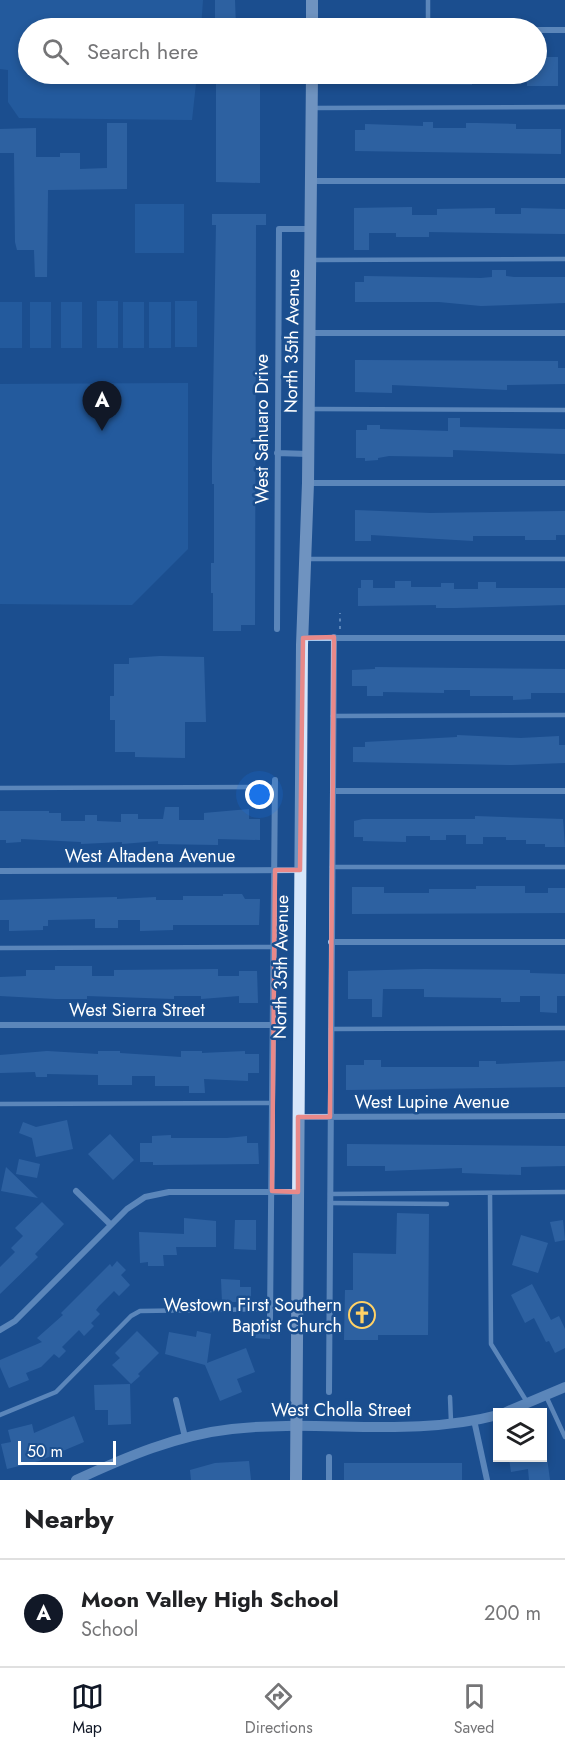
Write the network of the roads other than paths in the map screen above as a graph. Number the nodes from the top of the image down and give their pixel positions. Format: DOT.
graph roads {
  1 [pos="312,0"];
  2 [pos="428,0"];
  3 [pos="312,18"];
  4 [pos="428,18"];
  5 [pos="547,30"];
  6 [pos="565,30"];
  7 [pos="312,84"];
  8 [pos="565,107"];
  9 [pos="312,108"];
  10 [pos="312,181"];
  11 [pos="565,181"];
  12 [pos="312,229"];
  13 [pos="565,259"];
  14 [pos="312,260"];
  15 [pos="310,333"];
  16 [pos="565,333"];
  17 [pos="309,409"];
  18 [pos="565,410"];
  19 [pos="277,453"];
  20 [pos="308,454"];
  21 [pos="308,483"];
  22 [pos="565,483"];
  23 [pos="305,559"];
  24 [pos="565,559"];
  25 [pos="277,628"];
  26 [pos="337,637"];
  27 [pos="303,638"];
  28 [pos="565,638"];
  29 [pos="565,715"];
  30 [pos="333,716"];
  31 [pos="275,784"];
  32 [pos="0,788"];
  33 [pos="333,791"];
  34 [pos="565,791"];
  35 [pos="332,867"];
  36 [pos="565,867"];
  37 [pos="275,870"];
  38 [pos="300,870"];
  39 [pos="0,871"];
  40 [pos="331,942"];
  41 [pos="565,942"];
  42 [pos="274,947"];
  43 [pos="0,948"];
  44 [pos="0,1025"];
  45 [pos="273,1025"];
  46 [pos="565,1028"];
  47 [pos="330,1029"];
  48 [pos="272,1103"];
  49 [pos="0,1104"];
  50 [pos="565,1116"];
  51 [pos="298,1117"];
  52 [pos="330,1117"];
  53 [pos="76,1191"];
  54 [pos="272,1191"];
  55 [pos="298,1192"];
  56 [pos="565,1192"];
  57 [pos="490,1193"];
  58 [pos="330,1194"];
  59 [pos="330,1203"];
  60 [pos="447,1204"];
  61 [pos="111,1225"];
  62 [pos="270,1309"];
  63 [pos="270,1319"];
  64 [pos="0,1330"];
  65 [pos="565,1387"];
  66 [pos="328,1392"];
  67 [pos="546,1396"];
  68 [pos="450,1397"];
  69 [pos="176,1400"];
  70 [pos="529,1405"];
  71 [pos="520,1408"];
  72 [pos="0,1414"];
  73 [pos="493,1416"];
  74 [pos="474,1420"];
  75 [pos="451,1424"];
  76 [pos="297,1427"];
  77 [pos="185,1437"];
  78 [pos="565,1437"];
  79 [pos="329,1457"];
  80 [pos="76,1480"];
  81 [pos="296,1480"];
  82 [pos="328,1480"];
  83 [pos="487,1480"];
  1 -- 3 [label="main road"];
  2 -- 4 [label="lane"];
  5 -- 6 [label="street"];
  7 -- 9 [label="main road, North 35th Avenue"];
  8 -- 9 [label="lane"];
  9 -- 10 [label="main road, North 35th Avenue"];
  10 -- 11 [label="street"];
  10 -- 12 [label="main road, North 35th Avenue"];
  12 -- 14 [label="main road, North 35th Avenue"];
  12 -- 19 [label="street, West Sahuaro Drive"];
  13 -- 14 [label="lane"];
  14 -- 15 [label="main road, North 35th Avenue"];
  15 -- 16 [label="street"];
  15 -- 17 [label="main road, North 35th Avenue"];
  17 -- 18 [label="lane"];
  17 -- 20 [label="main road, North 35th Avenue"];
  19 -- 20 [label="street"];
  19 -- 25 [label="street, West Sahuaro Drive"];
  20 -- 21 [label="main road, North 35th Avenue"];
  21 -- 22 [label="street"];
  21 -- 23 [label="main road, North 35th Avenue"];
  23 -- 24 [label="lane"];
  23 -- 27 [label="main road, North 35th Avenue"];
  26 -- 27 [label="street"];
  26 -- 28 [label="street"];
  26 -- 30 [label="street"];
  27 -- 38 [label="main road, North 35th Avenue"];
  29 -- 30 [label="lane"];
  30 -- 33 [label="street"];
  31 -- 32 [label="lane"];
  31 -- 37 [label="street, North 35th Avenue"];
  33 -- 34 [label="street"];
  33 -- 35 [label="street"];
  35 -- 36 [label="lane"];
  35 -- 40 [label="street"];
  37 -- 38 [label="street, West Altadena Avenue"];
  37 -- 39 [label="street, West Altadena Avenue"];
  37 -- 42 [label="street, North 35th Avenue"];
  38 -- 51 [label="main road, North 35th Avenue"];
  40 -- 41 [label="street"];
  40 -- 47 [label="street"];
  42 -- 43 [label="lane"];
  42 -- 45 [label="street, North 35th Avenue"];
  44 -- 45 [label="street, West Sierra Street"];
  45 -- 48 [label="street, North 35th Avenue"];
  46 -- 47 [label="lane"];
  47 -- 52 [label="street"];
  48 -- 49 [label="lane"];
  48 -- 54 [label="street, North 35th Avenue"];
  50 -- 52 [label="street, West Lupine Avenue"];
  51 -- 52 [label="street, West Lupine Avenue"];
  51 -- 55 [label="main road, North 35th Avenue"];
  52 -- 58 [label="street"];
  53 -- 61 [label="street"];
  54 -- 55 [label="street"];
  54 -- 61 [label="street"];
  54 -- 62 [label="street, North 35th Avenue"];
  55 -- 76 [label="main road, North 35th Avenue"];
  56 -- 57 [label="lane"];
  57 -- 58 [label="lane"];
  57 -- 70 [label="lane"];
  58 -- 59 [label="street"];
  59 -- 60 [label="lane"];
  59 -- 66 [label="street"];
  61 -- 64 [label="street"];
  62 -- 63 [label="street, North 35th Avenue"];
  62 -- 72 [label="lane"];
  65 -- 67 [label="street"];
  67 -- 70 [label="street"];
  67 -- 78 [label="lane"];
  68 -- 75 [label="lane"];
  69 -- 77 [label="street"];
  70 -- 71 [label="street"];
  73 -- 74 [label="street, West Cholla Street"];
  74 -- 75 [label="street, West Cholla Street"];
  74 -- 83 [label="street"];
  75 -- 76 [label="street, West Cholla Street"];
  76 -- 77 [label="street, West Cholla Street"];
  76 -- 81 [label="main road, North 35th Avenue"];
  77 -- 80 [label="street, West Cholla Street"];
  79 -- 82 [label="street"];
}
